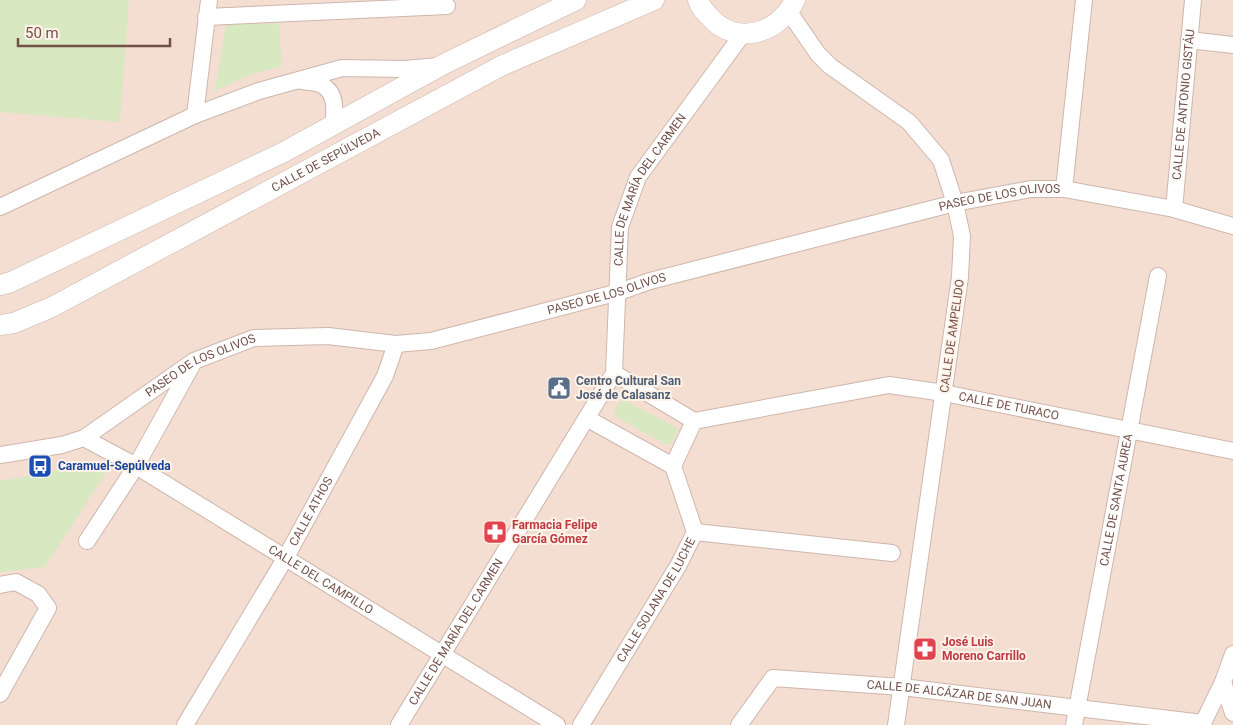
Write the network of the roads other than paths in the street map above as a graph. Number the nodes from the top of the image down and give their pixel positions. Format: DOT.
graph roads {
  1 [pos="209,0"];
  2 [pos="576,0"];
  3 [pos="654,0"];
  4 [pos="698,0"];
  5 [pos="1084,0"];
  6 [pos="1193,0"];
  7 [pos="447,6"];
  8 [pos="792,6"];
  9 [pos="206,17"];
  10 [pos="742,35"];
  11 [pos="1189,40"];
  12 [pos="1233,45"];
  13 [pos="440,66"];
  14 [pos="298,81"];
  15 [pos="195,115"];
  16 [pos="333,125"];
  17 [pos="1064,189"];
  18 [pos="955,203"];
  19 [pos="0,207"];
  20 [pos="1174,209"];
  21 [pos="1233,226"];
  22 [pos="1158,276"];
  23 [pos="0,285"];
  24 [pos="619,292"];
  25 [pos="0,325"];
  26 [pos="396,344"];
  27 [pos="194,361"];
  28 [pos="614,373"];
  29 [pos="944,393"];
  30 [pos="588,419"];
  31 [pos="694,421"];
  32 [pos="1130,432"];
  33 [pos="84,438"];
  34 [pos="1233,451"];
  35 [pos="0,455"];
  36 [pos="136,466"];
  37 [pos="673,466"];
  38 [pos="695,532"];
  39 [pos="87,541"];
  40 [pos="892,553"];
  41 [pos="286,557"];
  42 [pos="0,585"];
  43 [pos="442,653"];
  44 [pos="1233,654"];
  45 [pos="1223,682"];
  46 [pos="902,687"];
  47 [pos="0,694"];
  48 [pos="1076,706"];
  49 [pos="1233,713"];
  50 [pos="1203,724"];
  51 [pos="185,725"];
  52 [pos="399,725"];
  53 [pos="557,725"];
  54 [pos="581,725"];
  55 [pos="739,725"];
  56 [pos="896,725"];
  57 [pos="1074,725"];
  1 -- 9 [label="street"];
  2 -- 13 [label="street"];
  3 -- 25 [label="street, CALLE DE SEPÚLVEDA"];
  4 -- 10 [label="street"];
  5 -- 17 [label="street"];
  6 -- 11 [label="street, CALLE DE ANTONIO GISTÁU"];
  7 -- 9 [label="street"];
  8 -- 10 [label="street"];
  8 -- 18 [label="street, CALLE DE AMPELIDO"];
  9 -- 15 [label="street"];
  10 -- 24 [label="street, CALLE DE MARÍA DEL CARMEN"];
  11 -- 12 [label="street"];
  11 -- 20 [label="street, CALLE DE ANTONIO GISTÁU"];
  13 -- 14 [label="street"];
  13 -- 16 [label="street"];
  14 -- 15 [label="street"];
  14 -- 16 [label="street"];
  15 -- 19 [label="street"];
  16 -- 23 [label="street"];
  17 -- 18 [label="street, PASEO DE LOS OLIVOS"];
  17 -- 20 [label="street, PASEO DE LOS OLIVOS"];
  18 -- 24 [label="street, PASEO DE LOS OLIVOS"];
  18 -- 29 [label="street, CALLE DE AMPELIDO"];
  20 -- 21 [label="street, PASEO DE LOS OLIVOS"];
  22 -- 32 [label="street, CALLE DE SANTA AUREA"];
  24 -- 26 [label="street, PASEO DE LOS OLIVOS"];
  24 -- 28 [label="street, CALLE DE MARÍA DEL CARMEN"];
  26 -- 27 [label="street, PASEO DE LOS OLIVOS"];
  26 -- 41 [label="street, CALLE ATHOS"];
  27 -- 33 [label="street, PASEO DE LOS OLIVOS"];
  27 -- 36 [label="street"];
  28 -- 30 [label="street, CALLE DE MARÍA DEL CARMEN"];
  28 -- 31 [label="street"];
  29 -- 31 [label="street, CALLE DE TURACO"];
  29 -- 32 [label="street, CALLE DE TURACO"];
  29 -- 46 [label="street, CALLE DE AMPELIDO"];
  30 -- 37 [label="street"];
  30 -- 43 [label="street, CALLE DE MARÍA DEL CARMEN"];
  31 -- 37 [label="street"];
  32 -- 34 [label="street, CALLE DE TURACO"];
  32 -- 48 [label="street, CALLE DE SANTA AUREA"];
  33 -- 35 [label="street, PASEO DE LOS OLIVOS"];
  33 -- 36 [label="street, CALLE DEL CAMPILLO"];
  36 -- 39 [label="street"];
  36 -- 41 [label="street, CALLE DEL CAMPILLO"];
  37 -- 38 [label="street, CALLE SOLANA DE LUCHE"];
  38 -- 40 [label="street"];
  38 -- 54 [label="street, CALLE SOLANA DE LUCHE"];
  41 -- 43 [label="street, CALLE DEL CAMPILLO"];
  41 -- 51 [label="street, CALLE ATHOS"];
  42 -- 47 [label="street"];
  43 -- 52 [label="street, CALLE DE MARÍA DEL CARMEN"];
  43 -- 53 [label="street, CALLE DEL CAMPILLO"];
  44 -- 45 [label="street"];
  45 -- 49 [label="street"];
  45 -- 50 [label="street"];
  46 -- 48 [label="street, CALLE DE ALCÁZAR DE SAN JUAN"];
  46 -- 55 [label="street, CALLE DE ALCÁZAR DE SAN JUAN"];
  46 -- 56 [label="street, CALLE DE AMPELIDO"];
  48 -- 50 [label="street, CALLE DE ALCÁZAR DE SAN JUAN"];
  48 -- 57 [label="street, CALLE DE SANTA AUREA"];
}
